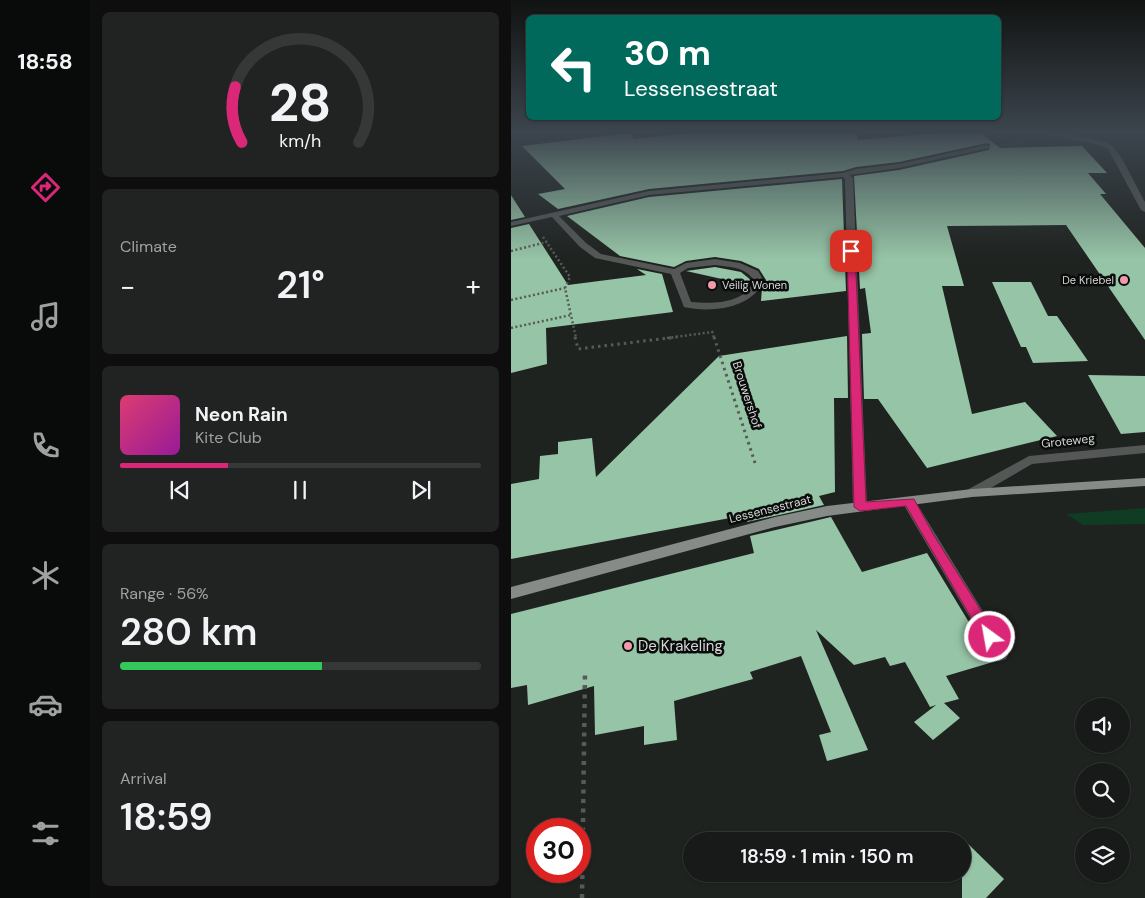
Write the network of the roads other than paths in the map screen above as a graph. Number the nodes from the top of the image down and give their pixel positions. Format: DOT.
graph roads {
  1 [pos="844,175"];
  2 [pos="1126,175"];
  3 [pos="1145,210"];
  4 [pos="553,214"];
  5 [pos="511,224"];
  6 [pos="675,272"];
  7 [pos="1145,449"];
  8 [pos="1145,482"];
  9 [pos="972,493"];
  10 [pos="909,502"];
  11 [pos="860,507"];
  12 [pos="511,593"];
  13 [pos="1000,654"];
  1 -- 4 [label="street"];
  1 -- 11 [label="street"];
  2 -- 3 [label="street"];
  4 -- 5 [label="street"];
  4 -- 6 [label="street"];
  6 -- 6 [label="street"];
  7 -- 9 [label="street, Groteweg"];
  8 -- 9 [label="main road, Lessensestraat"];
  9 -- 10 [label="main road, Lessensestraat"];
  10 -- 11 [label="main road, Lessensestraat"];
  10 -- 13 [label="street"];
  11 -- 12 [label="main road, Lessensestraat"];
}
